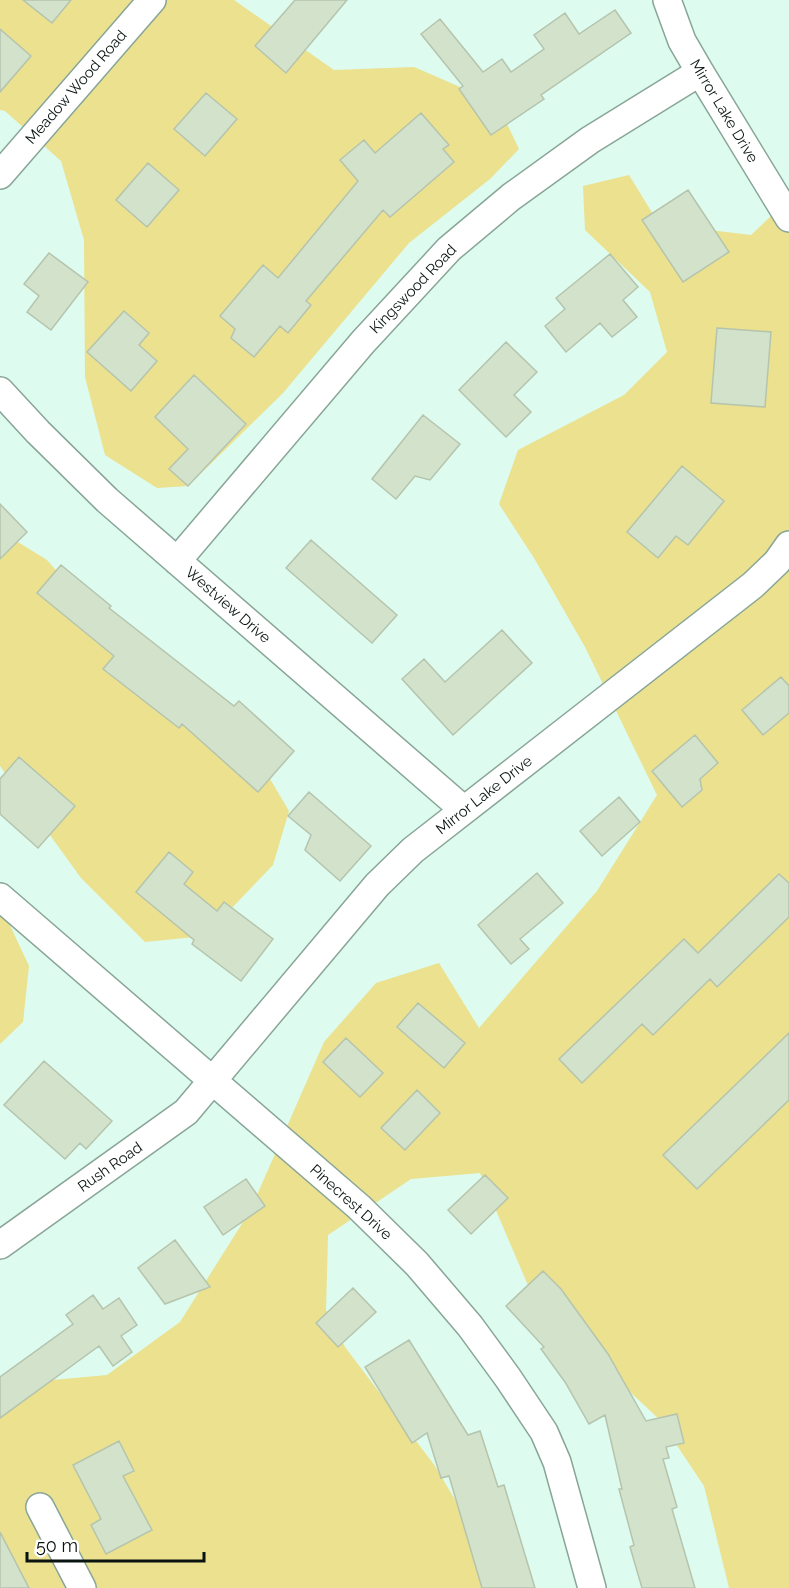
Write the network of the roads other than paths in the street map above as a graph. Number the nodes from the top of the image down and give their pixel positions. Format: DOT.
graph roads {
  1 [pos="152,0"];
  2 [pos="667,0"];
  3 [pos="699,72"];
  4 [pos="0,175"];
  5 [pos="789,218"];
  6 [pos="0,391"];
  7 [pos="789,545"];
  8 [pos="177,561"];
  9 [pos="464,810"];
  10 [pos="0,897"];
  11 [pos="213,1082"];
  12 [pos="0,1245"];
  13 [pos="40,1507"];
  14 [pos="82,1588"];
  15 [pos="592,1588"];
  1 -- 4 [label="street, Meadow Wood Road"];
  2 -- 3 [label="street, Mirror Lake Drive"];
  3 -- 5 [label="street, Mirror Lake Drive"];
  3 -- 8 [label="street, Kingswood Road"];
  6 -- 8 [label="street, Westview Drive"];
  7 -- 9 [label="street, Mirror Lake Drive"];
  8 -- 9 [label="street, Westview Drive"];
  9 -- 11 [label="street, Mirror Lake Drive"];
  10 -- 11 [label="street, Pinecrest Drive"];
  11 -- 12 [label="street, Rush Road"];
  11 -- 15 [label="street, Pinecrest Drive"];
  13 -- 14 [label="street"];
}
